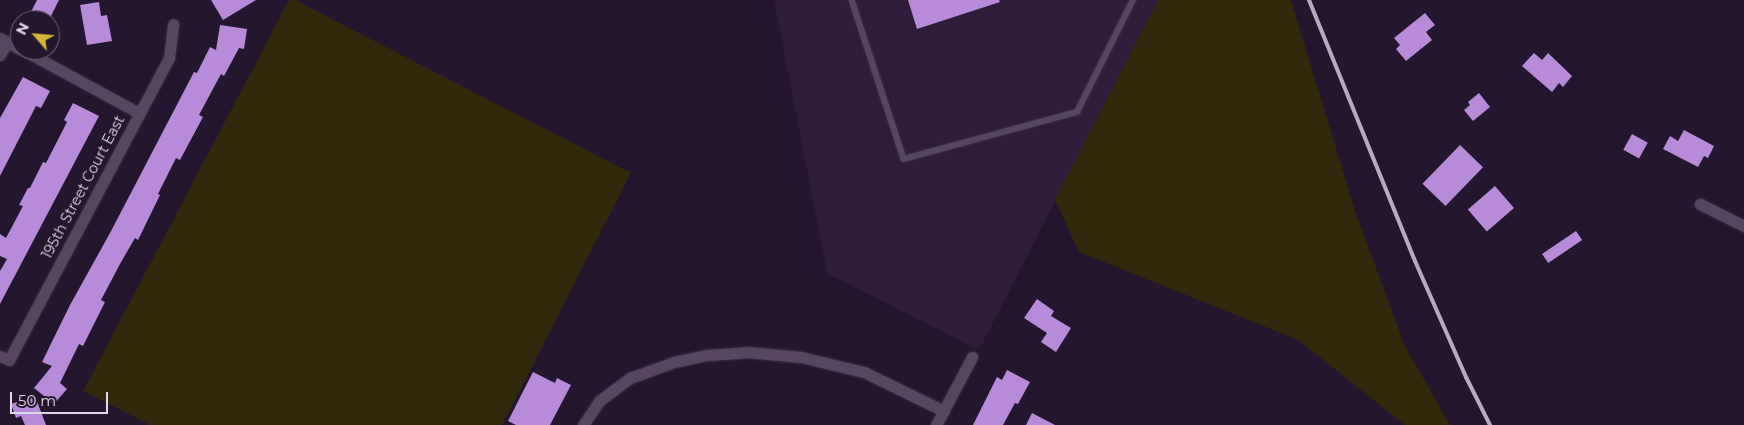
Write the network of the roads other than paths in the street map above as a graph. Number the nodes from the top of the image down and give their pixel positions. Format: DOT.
graph roads {
  1 [pos="852,0"];
  2 [pos="1134,0"];
  3 [pos="173,24"];
  4 [pos="4,40"];
  5 [pos="0,55"];
  6 [pos="41,60"];
  7 [pos="139,113"];
  8 [pos="1700,204"];
  9 [pos="1744,226"];
  10 [pos="972,357"];
  11 [pos="4,358"];
  12 [pos="944,411"];
  13 [pos="582,425"];
  14 [pos="936,425"];
  1 -- 2 [label="lane"];
  3 -- 7 [label="street, 195th Street Court East"];
  4 -- 5 [label="street"];
  6 -- 7 [label="street"];
  7 -- 11 [label="street, 195th Street Court East"];
  8 -- 9 [label="street"];
  10 -- 12 [label="street"];
  12 -- 13 [label="street"];
  12 -- 14 [label="street"];
}
